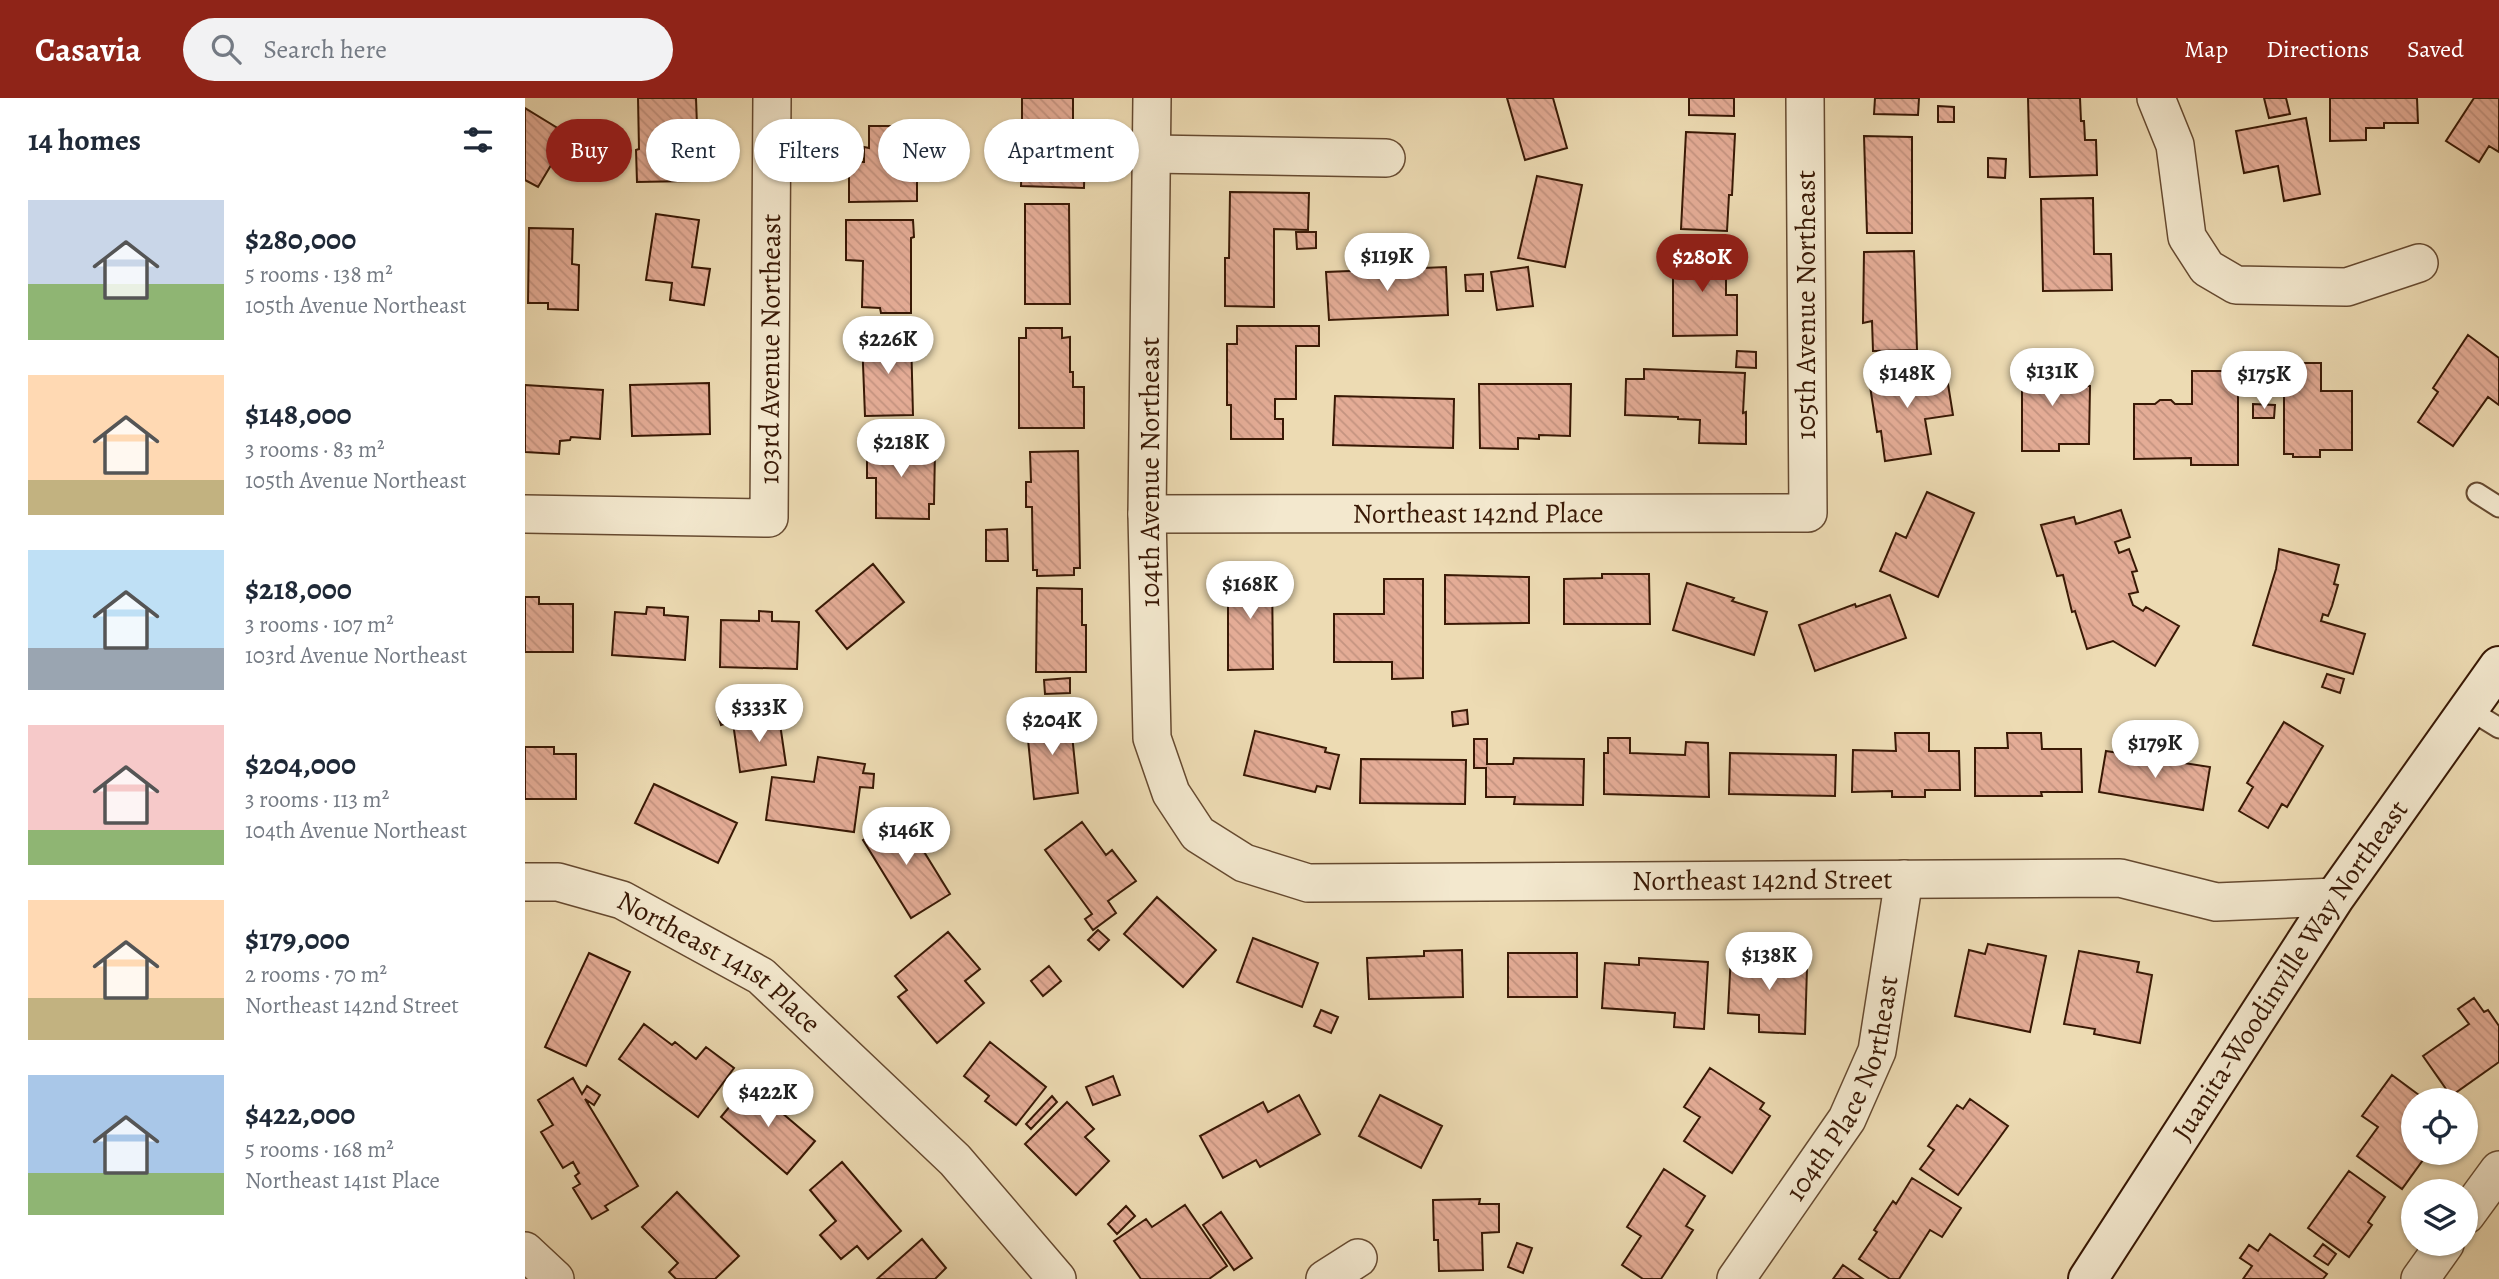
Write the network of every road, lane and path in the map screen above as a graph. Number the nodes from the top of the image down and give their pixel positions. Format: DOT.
graph roads {
  1 [pos="772,98"];
  2 [pos="1152,98"];
  3 [pos="1805,98"];
  4 [pos="2156,98"];
  5 [pos="1152,154"];
  6 [pos="1386,158"];
  7 [pos="2419,263"];
  8 [pos="2477,493"];
  9 [pos="2499,507"];
  10 [pos="1808,513"];
  11 [pos="525,514"];
  12 [pos="1147,514"];
  13 [pos="2499,666"];
  14 [pos="2484,719"];
  15 [pos="1198,834"];
  16 [pos="1904,879"];
  17 [pos="525,882"];
  18 [pos="2335,897"];
  19 [pos="2499,1170"];
  20 [pos="2478,1199"];
  21 [pos="525,1251"];
  22 [pos="2436,1256"];
  23 [pos="1358,1258"];
  24 [pos="555,1279"];
  25 [pos="1057,1279"];
  26 [pos="1325,1279"];
  27 [pos="1736,1279"];
  28 [pos="2088,1279"];
  29 [pos="2420,1279"];
  1 -- 11 [label="street, 103rd Avenue Northeast"];
  2 -- 5 [label="street, 104th Avenue Northeast"];
  3 -- 10 [label="street, 105th Avenue Northeast"];
  4 -- 7 [label="street"];
  5 -- 6 [label="street"];
  5 -- 12 [label="street, 104th Avenue Northeast"];
  8 -- 9 [label="lane"];
  10 -- 12 [label="street, Northeast 142nd Place"];
  12 -- 15 [label="street, 104th Avenue Northeast"];
  13 -- 14 [label="main road, Juanita-Woodinville Way Northeast"];
  14 -- 18 [label="main road, Juanita-Woodinville Way Northeast"];
  15 -- 16 [label="street, Northeast 142nd Street"];
  16 -- 18 [label="street, Northeast 142nd Street"];
  16 -- 27 [label="street, 104th Place Northeast"];
  17 -- 25 [label="street, Northeast 141st Place"];
  18 -- 28 [label="main road, Juanita-Woodinville Way Northeast"];
  19 -- 20 [label="street"];
  21 -- 24 [label="street"];
  22 -- 29 [label="street"];
  23 -- 26 [label="street"];
}
